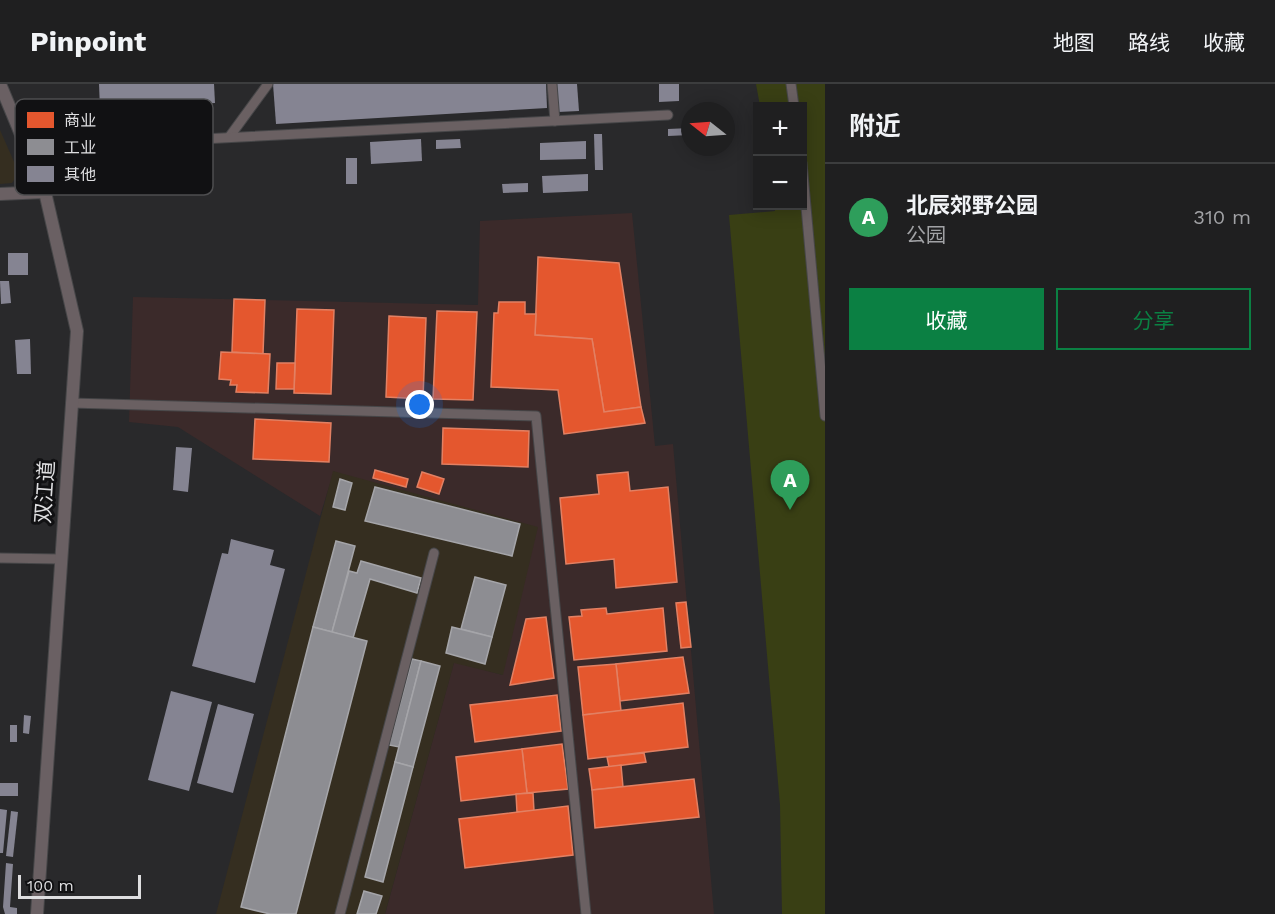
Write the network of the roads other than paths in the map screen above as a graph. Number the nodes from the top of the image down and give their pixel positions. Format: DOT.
graph roads {
  1 [pos="0,84"];
  2 [pos="268,84"];
  3 [pos="552,84"];
  4 [pos="791,84"];
  5 [pos="793,102"];
  6 [pos="668,115"];
  7 [pos="15,120"];
  8 [pos="555,121"];
  9 [pos="230,136"];
  10 [pos="213,137"];
  11 [pos="15,193"];
  12 [pos="0,194"];
  13 [pos="46,195"];
  14 [pos="806,210"];
  15 [pos="71,402"];
  16 [pos="825,417"];
  17 [pos="434,553"];
  18 [pos="0,558"];
  19 [pos="60,559"];
  20 [pos="37,914"];
  21 [pos="340,914"];
  22 [pos="586,914"];
  1 -- 7 [label="main road, 双江道"];
  2 -- 9 [label="street"];
  3 -- 8 [label="street"];
  4 -- 5 [label="street"];
  6 -- 8 [label="street"];
  8 -- 9 [label="street"];
  9 -- 10 [label="street"];
  11 -- 12 [label="main road"];
  13 -- 15 [label="main road, 双江道"];
  14 -- 16 [label="street"];
  15 -- 19 [label="main road, 双江道"];
  15 -- 22 [label="street"];
  17 -- 21 [label="street"];
  18 -- 19 [label="street"];
  19 -- 20 [label="main road, 双江道"];
}
